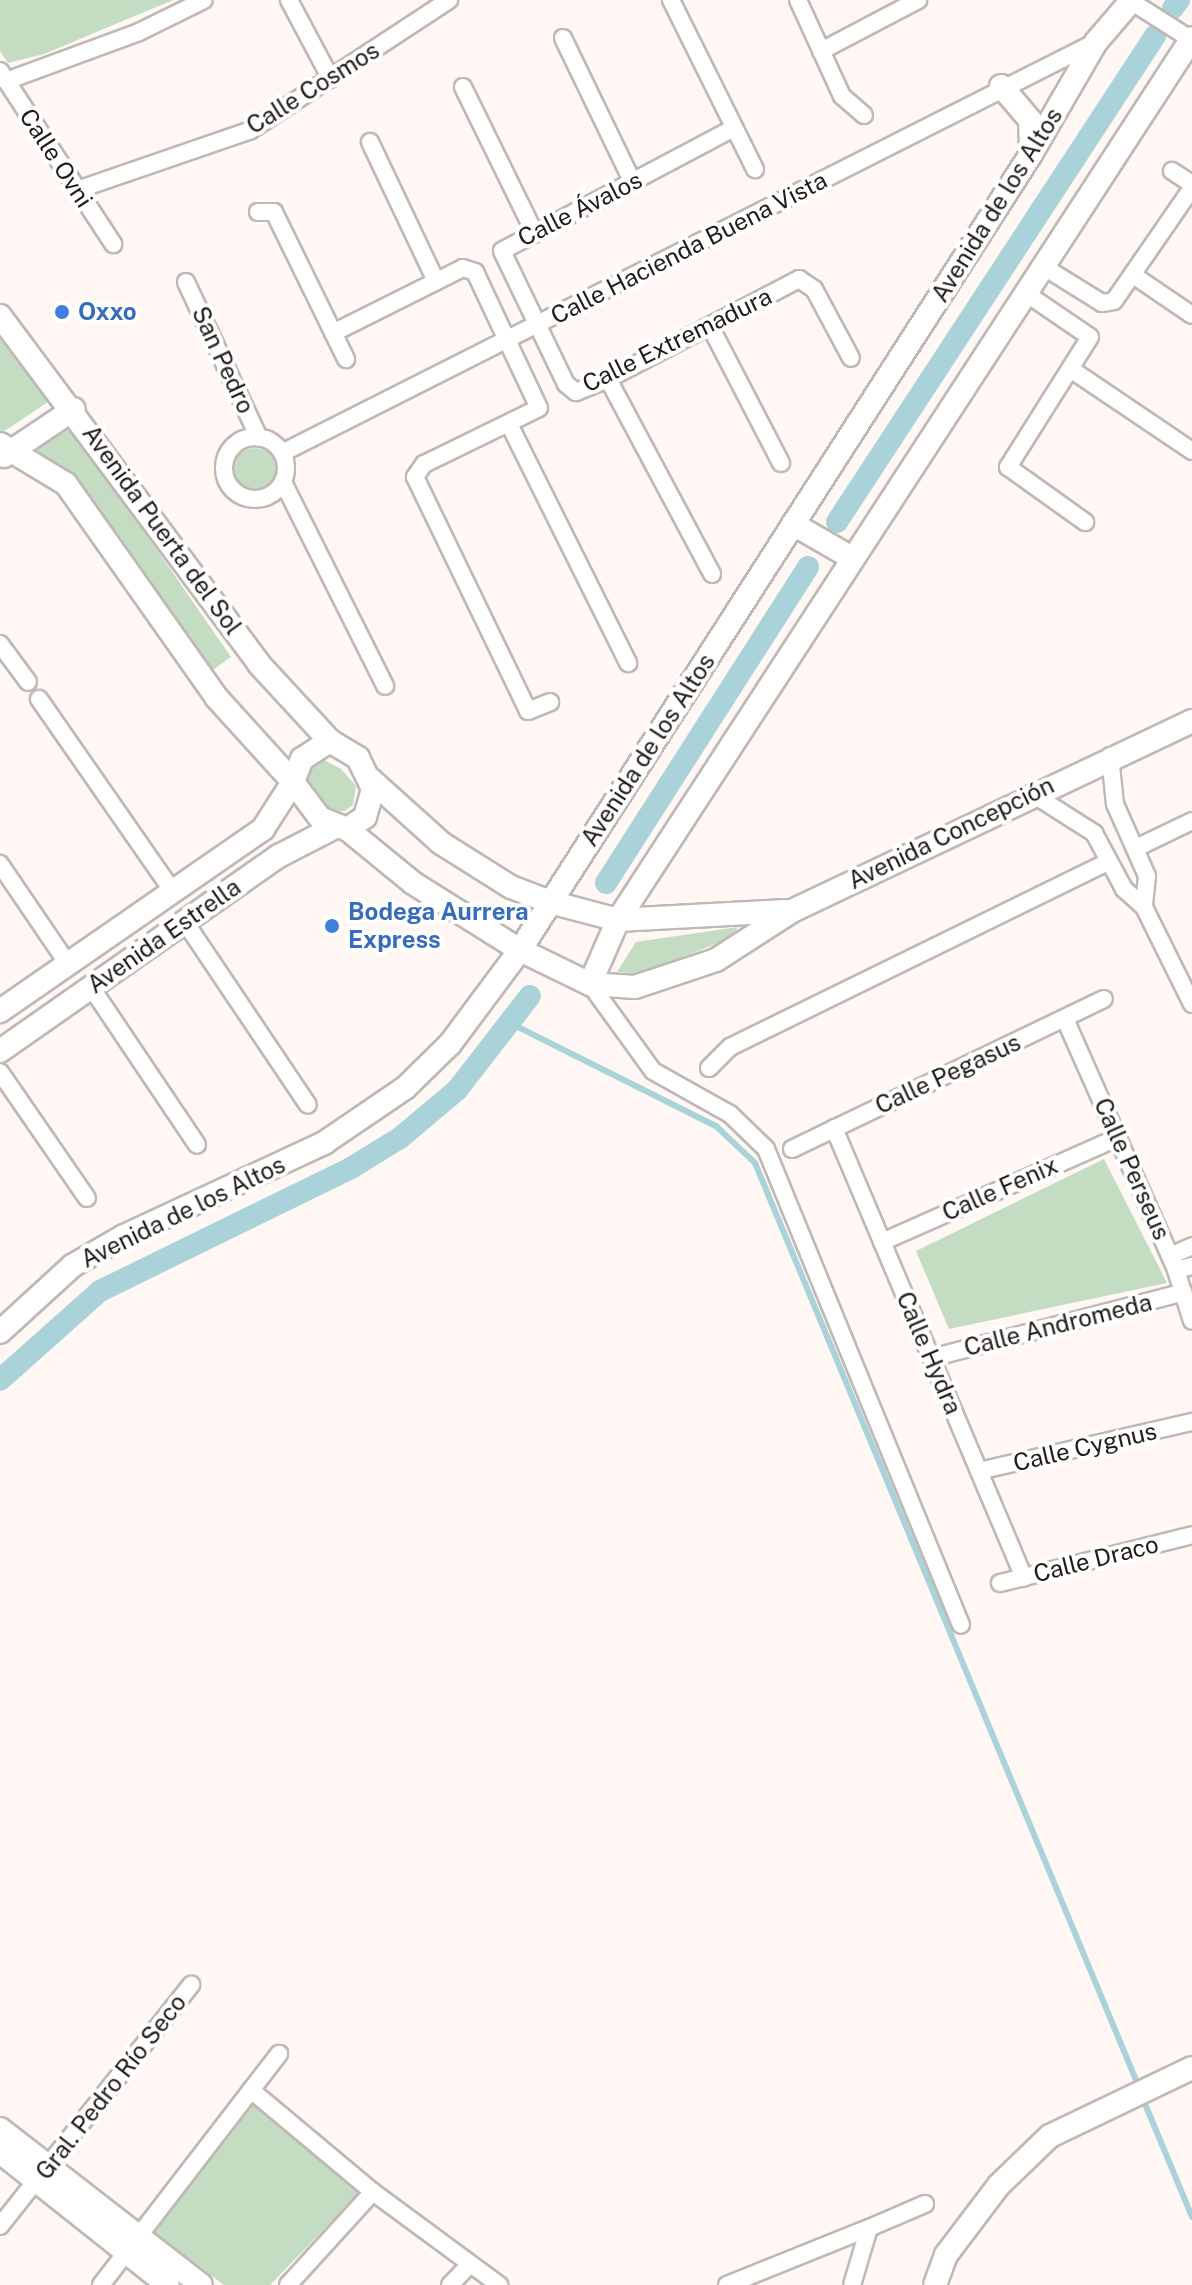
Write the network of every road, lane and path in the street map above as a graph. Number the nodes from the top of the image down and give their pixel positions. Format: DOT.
graph roads {
  1 [pos="204,0"];
  2 [pos="289,0"];
  3 [pos="449,0"];
  4 [pos="671,0"];
  5 [pos="798,0"];
  6 [pos="918,0"];
  7 [pos="1131,0"];
  8 [pos="563,38"];
  9 [pos="1192,39"];
  10 [pos="1096,42"];
  11 [pos="821,51"];
  12 [pos="3,76"];
  13 [pos="331,79"];
  14 [pos="1001,86"];
  15 [pos="463,87"];
  16 [pos="864,115"];
  17 [pos="732,129"];
  18 [pos="370,142"];
  19 [pos="1031,154"];
  20 [pos="755,169"];
  21 [pos="1172,171"];
  22 [pos="633,183"];
  23 [pos="1192,186"];
  24 [pos="77,190"];
  25 [pos="258,212"];
  26 [pos="534,232"];
  27 [pos="113,244"];
  28 [pos="1044,267"];
  29 [pos="1133,275"];
  30 [pos="436,281"];
  31 [pos="186,282"];
  32 [pos="1027,294"];
  33 [pos="1192,315"];
  34 [pos="0,316"];
  35 [pos="539,325"];
  36 [pos="711,328"];
  37 [pos="333,333"];
  38 [pos="510,340"];
  39 [pos="851,358"];
  40 [pos="346,359"];
  41 [pos="1072,370"];
  42 [pos="608,379"];
  43 [pos="74,409"];
  44 [pos="510,426"];
  45 [pos="259,438"];
  46 [pos="5,450"];
  47 [pos="1192,451"];
  48 [pos="282,453"];
  49 [pos="781,463"];
  50 [pos="283,482"];
  51 [pos="1085,522"];
  52 [pos="793,524"];
  53 [pos="852,558"];
  54 [pos="712,574"];
  55 [pos="0,644"];
  56 [pos="628,663"];
  57 [pos="28,682"];
  58 [pos="385,686"];
  59 [pos="39,699"];
  60 [pos="550,702"];
  61 [pos="1192,711"];
  62 [pos="1192,721"];
  63 [pos="330,741"];
  64 [pos="1110,756"];
  65 [pos="370,779"];
  66 [pos="293,782"];
  67 [pos="1031,793"];
  68 [pos="1192,821"];
  69 [pos="340,829"];
  70 [pos="1136,848"];
  71 [pos="1109,861"];
  72 [pos="0,864"];
  73 [pos="173,892"];
  74 [pos="550,902"];
  75 [pos="1144,907"];
  76 [pos="792,911"];
  77 [pos="618,920"];
  78 [pos="185,922"];
  79 [pos="520,950"];
  80 [pos="68,964"];
  81 [pos="590,984"];
  82 [pos="91,987"];
  83 [pos="1104,999"];
  84 [pos="1192,1004"];
  85 [pos="0,1011"];
  86 [pos="1065,1019"];
  87 [pos="0,1051"];
  88 [pos="709,1068"];
  89 [pos="0,1072"];
  90 [pos="308,1105"];
  91 [pos="834,1128"];
  92 [pos="1119,1137"];
  93 [pos="197,1145"];
  94 [pos="792,1149"];
  95 [pos="87,1198"];
  96 [pos="882,1242"];
  97 [pos="1192,1246"];
  98 [pos="1179,1264"];
  99 [pos="1184,1292"];
  100 [pos="1192,1321"];
  101 [pos="2,1326"];
  102 [pos="931,1358"];
  103 [pos="1192,1422"];
  104 [pos="979,1471"];
  105 [pos="1192,1535"];
  106 [pos="1024,1578"];
  107 [pos="1000,1583"];
  108 [pos="961,1625"];
  109 [pos="191,1985"];
  110 [pos="279,2054"];
  111 [pos="1192,2068"];
  112 [pos="251,2090"];
  113 [pos="0,2129"];
  114 [pos="0,2152"];
  115 [pos="42,2174"];
  116 [pos="373,2192"];
  117 [pos="925,2204"];
  118 [pos="0,2226"];
  119 [pos="869,2228"];
  120 [pos="133,2244"];
  121 [pos="469,2265"];
  122 [pos="101,2285"];
  123 [pos="168,2285"];
  124 [pos="201,2285"];
  125 [pos="288,2285"];
  126 [pos="450,2285"];
  127 [pos="499,2285"];
  128 [pos="727,2285"];
  129 [pos="852,2285"];
  130 [pos="935,2285"];
  1 -- 12 [label="street"];
  2 -- 13 [label="street"];
  3 -- 13 [label="street, Calle Cosmos"];
  4 -- 17 [label="street"];
  5 -- 11 [label="street"];
  6 -- 11 [label="street"];
  7 -- 9 [label="street"];
  7 -- 10 [label="street, Avenida de los Altos"];
  8 -- 22 [label="street"];
  9 -- 28 [label="street"];
  10 -- 14 [label="street, Calle Hacienda Buena Vista"];
  10 -- 19 [label="street, Avenida de los Altos"];
  11 -- 16 [label="street"];
  12 -- 24 [label="street, Calle Ovni"];
  13 -- 24 [label="street, Calle Cosmos"];
  14 -- 19 [label="street"];
  14 -- 35 [label="street, Calle Hacienda Buena Vista"];
  15 -- 26 [label="street"];
  17 -- 20 [label="street"];
  17 -- 22 [label="street, Calle Ávalos"];
  18 -- 30 [label="street"];
  19 -- 52 [label="street, Avenida de los Altos"];
  21 -- 23 [label="street"];
  22 -- 26 [label="street, Calle Ávalos"];
  23 -- 29 [label="street"];
  24 -- 27 [label="street, Calle Ovni"];
  25 -- 37 [label="street"];
  26 -- 35 [label="street, Calle Ávalos"];
  28 -- 29 [label="street"];
  28 -- 32 [label="street"];
  29 -- 33 [label="street"];
  30 -- 37 [label="street"];
  30 -- 38 [label="street"];
  31 -- 45 [label="street, San Pedro"];
  32 -- 41 [label="street"];
  32 -- 53 [label="street"];
  34 -- 43 [label="street, Avenida Puerta del Sol"];
  35 -- 38 [label="street, Calle Hacienda Buena Vista"];
  35 -- 42 [label="street, Calle Extremadura"];
  36 -- 39 [label="street, Calle Extremadura"];
  36 -- 42 [label="street, Calle Extremadura"];
  36 -- 49 [label="street"];
  37 -- 40 [label="street"];
  38 -- 44 [label="street"];
  38 -- 48 [label="street, Calle Hacienda Buena Vista"];
  41 -- 47 [label="street"];
  41 -- 51 [label="street"];
  42 -- 54 [label="street"];
  43 -- 46 [label="street"];
  43 -- 63 [label="street, Avenida Puerta del Sol"];
  44 -- 56 [label="street"];
  44 -- 60 [label="street"];
  45 -- 48 [label="street"];
  45 -- 50 [label="street"];
  46 -- 66 [label="street"];
  48 -- 50 [label="street"];
  50 -- 58 [label="street"];
  52 -- 53 [label="street"];
  52 -- 74 [label="street, Avenida de los Altos"];
  53 -- 77 [label="street"];
  55 -- 57 [label="street"];
  59 -- 73 [label="street"];
  61 -- 64 [label="street, Avenida Concepción"];
  62 -- 64 [label="street, Avenida Concepción"];
  63 -- 65 [label="street"];
  63 -- 66 [label="street"];
  64 -- 67 [label="street, Avenida Concepción"];
  64 -- 70 [label="street"];
  65 -- 69 [label="street"];
  65 -- 74 [label="street"];
  66 -- 69 [label="street"];
  66 -- 73 [label="street, Avenida Estrella"];
  67 -- 71 [label="street"];
  67 -- 76 [label="street, Avenida Concepción"];
  68 -- 70 [label="street"];
  69 -- 78 [label="street, Avenida Estrella"];
  69 -- 79 [label="street"];
  70 -- 75 [label="street"];
  71 -- 75 [label="street"];
  71 -- 88 [label="street"];
  72 -- 80 [label="street"];
  73 -- 80 [label="street, Avenida Estrella"];
  74 -- 77 [label="street"];
  74 -- 79 [label="street, Avenida de los Altos"];
  75 -- 84 [label="street"];
  76 -- 77 [label="street, Avenida Concepción"];
  76 -- 81 [label="street, Avenida Concepción"];
  77 -- 81 [label="street"];
  78 -- 82 [label="street, Avenida Estrella"];
  78 -- 90 [label="street"];
  79 -- 81 [label="street"];
  79 -- 101 [label="street, Avenida de los Altos"];
  80 -- 85 [label="street, Avenida Estrella"];
  81 -- 108 [label="street"];
  82 -- 87 [label="street, Avenida Estrella"];
  82 -- 93 [label="street"];
  83 -- 86 [label="street, Calle Pegasus"];
  86 -- 91 [label="street, Calle Pegasus"];
  86 -- 92 [label="street, Calle Perseus"];
  89 -- 95 [label="street"];
  91 -- 94 [label="street, Calle Pegasus"];
  91 -- 96 [label="street, Calle Hydra"];
  92 -- 96 [label="street, Calle Fenix"];
  92 -- 98 [label="street, Calle Perseus"];
  96 -- 102 [label="street, Calle Hydra"];
  97 -- 98 [label="street"];
  98 -- 99 [label="street, Calle Perseus"];
  99 -- 100 [label="street, Calle Perseus"];
  99 -- 102 [label="street, Calle Andromeda"];
  102 -- 104 [label="street, Calle Hydra"];
  103 -- 104 [label="street, Calle Cygnus"];
  104 -- 106 [label="street, Calle Hydra"];
  105 -- 106 [label="street, Calle Draco"];
  106 -- 107 [label="street, Calle Draco"];
  109 -- 115 [label="street, Gral. Pedro Río Seco"];
  110 -- 112 [label="street"];
  111 -- 130 [label="street"];
  112 -- 116 [label="street"];
  112 -- 120 [label="street"];
  113 -- 115 [label="street"];
  114 -- 115 [label="street"];
  115 -- 118 [label="street, Gral. Pedro Río Seco"];
  115 -- 120 [label="street"];
  116 -- 121 [label="street"];
  116 -- 125 [label="street"];
  117 -- 119 [label="street"];
  119 -- 128 [label="street"];
  119 -- 129 [label="street"];
  120 -- 122 [label="street"];
  120 -- 123 [label="street"];
  120 -- 124 [label="street"];
  121 -- 126 [label="street"];
  121 -- 127 [label="street"];
}
